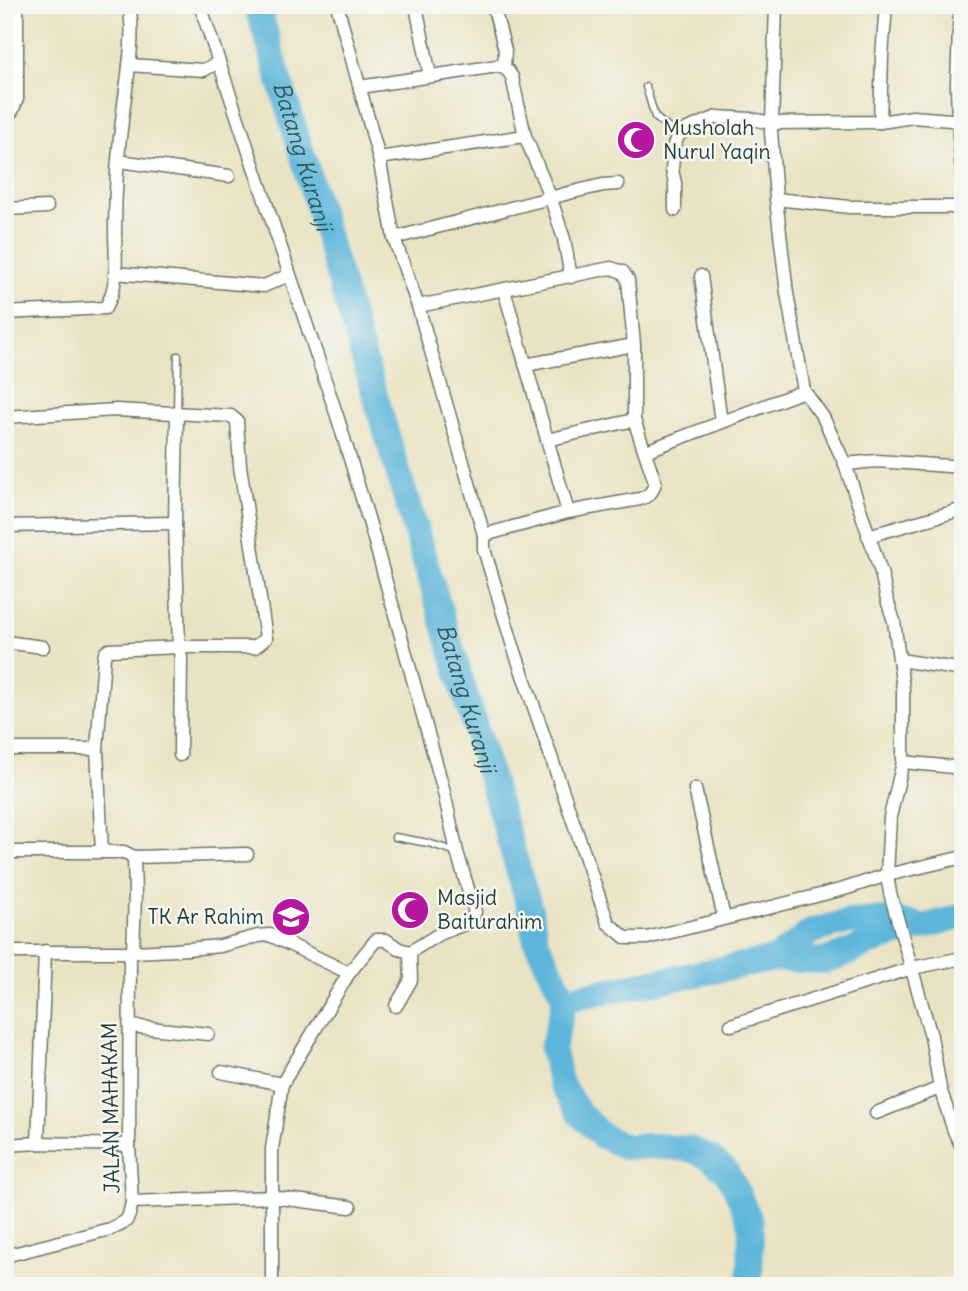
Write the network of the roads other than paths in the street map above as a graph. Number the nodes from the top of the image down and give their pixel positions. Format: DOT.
graph roads {
  1 [pos="128,5"];
  2 [pos="201,5"];
  3 [pos="337,5"];
  4 [pos="493,5"];
  5 [pos="776,5"];
  6 [pos="886,5"];
  7 [pos="960,5"];
  8 [pos="417,11"];
  9 [pos="13,13"];
  10 [pos="960,40"];
  11 [pos="219,62"];
  12 [pos="129,65"];
  13 [pos="504,68"];
  14 [pos="430,76"];
  15 [pos="360,87"];
  16 [pos="646,87"];
  17 [pos="5,117"];
  18 [pos="960,121"];
  19 [pos="880,122"];
  20 [pos="772,123"];
  21 [pos="525,136"];
  22 [pos="678,136"];
  23 [pos="379,158"];
  24 [pos="119,161"];
  25 [pos="229,176"];
  26 [pos="618,184"];
  27 [pos="963,187"];
  28 [pos="551,199"];
  29 [pos="776,199"];
  30 [pos="963,206"];
  31 [pos="47,207"];
  32 [pos="5,209"];
  33 [pos="675,210"];
  34 [pos="394,238"];
  35 [pos="115,274"];
  36 [pos="289,275"];
  37 [pos="571,276"];
  38 [pos="701,276"];
  39 [pos="504,290"];
  40 [pos="418,306"];
  41 [pos="5,313"];
  42 [pos="634,345"];
  43 [pos="178,356"];
  44 [pos="525,365"];
  45 [pos="804,391"];
  46 [pos="177,414"];
  47 [pos="5,417"];
  48 [pos="634,420"];
  49 [pos="721,422"];
  50 [pos="547,440"];
  51 [pos="646,451"];
  52 [pos="845,464"];
  53 [pos="963,467"];
  54 [pos="960,510"];
  55 [pos="568,512"];
  56 [pos="175,523"];
  57 [pos="5,526"];
  58 [pos="484,535"];
  59 [pos="869,536"];
  60 [pos="5,642"];
  61 [pos="43,647"];
  62 [pos="179,647"];
  63 [pos="900,660"];
  64 [pos="963,670"];
  65 [pos="5,749"];
  66 [pos="97,750"];
  67 [pos="180,755"];
  68 [pos="904,762"];
  69 [pos="963,768"];
  70 [pos="695,789"];
  71 [pos="396,838"];
  72 [pos="5,852"];
  73 [pos="102,852"];
  74 [pos="457,852"];
  75 [pos="247,854"];
  76 [pos="134,857"];
  77 [pos="963,857"];
  78 [pos="887,875"];
  79 [pos="724,918"];
  80 [pos="45,951"];
  81 [pos="5,952"];
  82 [pos="132,952"];
  83 [pos="410,952"];
  84 [pos="963,958"];
  85 [pos="910,963"];
  86 [pos="349,973"];
  87 [pos="396,1006"];
  88 [pos="731,1025"];
  89 [pos="130,1026"];
  90 [pos="208,1034"];
  91 [pos="221,1072"];
  92 [pos="282,1084"];
  93 [pos="940,1088"];
  94 [pos="876,1113"];
  95 [pos="961,1141"];
  96 [pos="38,1143"];
  97 [pos="5,1145"];
  98 [pos="129,1145"];
  99 [pos="271,1198"];
  100 [pos="132,1202"];
  101 [pos="350,1207"];
  102 [pos="5,1256"];
  103 [pos="265,1286"];
  1 -- 12 [label="street"];
  2 -- 11 [label="street"];
  3 -- 15 [label="street"];
  4 -- 13 [label="street"];
  5 -- 20 [label="street"];
  6 -- 19 [label="street"];
  7 -- 10 [label="street"];
  8 -- 14 [label="street"];
  9 -- 17 [label="street"];
  10 -- 18 [label="street"];
  11 -- 12 [label="street"];
  11 -- 36 [label="street"];
  12 -- 24 [label="street"];
  13 -- 14 [label="street"];
  13 -- 21 [label="street"];
  14 -- 15 [label="street"];
  15 -- 23 [label="street"];
  16 -- 22 [label="lane"];
  18 -- 19 [label="street"];
  18 -- 27 [label="street"];
  19 -- 20 [label="street"];
  20 -- 22 [label="street"];
  20 -- 29 [label="street"];
  21 -- 23 [label="street"];
  21 -- 28 [label="street"];
  22 -- 33 [label="street"];
  23 -- 34 [label="street"];
  24 -- 25 [label="street"];
  24 -- 35 [label="street"];
  26 -- 28 [label="street"];
  28 -- 34 [label="street"];
  28 -- 37 [label="street"];
  29 -- 30 [label="street"];
  29 -- 45 [label="street"];
  31 -- 32 [label="street"];
  34 -- 40 [label="street"];
  35 -- 36 [label="street"];
  35 -- 41 [label="street"];
  36 -- 74 [label="street"];
  37 -- 39 [label="street"];
  37 -- 42 [label="street"];
  38 -- 49 [label="street"];
  39 -- 40 [label="street"];
  39 -- 44 [label="street"];
  40 -- 58 [label="street"];
  42 -- 44 [label="street"];
  42 -- 48 [label="street"];
  43 -- 46 [label="lane"];
  44 -- 50 [label="street"];
  45 -- 49 [label="street"];
  45 -- 52 [label="street"];
  46 -- 47 [label="street"];
  46 -- 56 [label="street"];
  46 -- 62 [label="street"];
  48 -- 50 [label="street"];
  48 -- 51 [label="street"];
  49 -- 51 [label="street"];
  50 -- 55 [label="street"];
  51 -- 55 [label="street"];
  52 -- 53 [label="street"];
  52 -- 59 [label="street"];
  54 -- 59 [label="street"];
  55 -- 58 [label="street"];
  56 -- 57 [label="street"];
  56 -- 62 [label="street"];
  58 -- 79 [label="street"];
  59 -- 63 [label="street"];
  60 -- 61 [label="street"];
  62 -- 66 [label="street"];
  62 -- 67 [label="street"];
  63 -- 64 [label="street"];
  63 -- 68 [label="street"];
  65 -- 66 [label="street"];
  66 -- 73 [label="street"];
  68 -- 69 [label="street"];
  68 -- 78 [label="street"];
  70 -- 79 [label="street"];
  71 -- 74 [label="lane"];
  72 -- 73 [label="street"];
  73 -- 76 [label="street"];
  74 -- 83 [label="street"];
  75 -- 76 [label="street"];
  76 -- 82 [label="street, JALAN MAHAKAM"];
  77 -- 78 [label="street"];
  78 -- 79 [label="street"];
  78 -- 85 [label="street"];
  80 -- 81 [label="street"];
  80 -- 82 [label="street"];
  80 -- 96 [label="street"];
  82 -- 86 [label="street"];
  82 -- 89 [label="street, JALAN MAHAKAM"];
  83 -- 86 [label="street"];
  83 -- 87 [label="street"];
  84 -- 85 [label="street"];
  85 -- 88 [label="street"];
  85 -- 93 [label="street"];
  86 -- 92 [label="street"];
  89 -- 90 [label="street"];
  89 -- 98 [label="street, JALAN MAHAKAM"];
  91 -- 92 [label="street"];
  92 -- 99 [label="street"];
  93 -- 94 [label="street"];
  93 -- 95 [label="street"];
  96 -- 97 [label="street"];
  96 -- 98 [label="street"];
  98 -- 100 [label="street, JALAN MAHAKAM"];
  99 -- 100 [label="street"];
  99 -- 101 [label="street"];
  99 -- 103 [label="street"];
  100 -- 102 [label="street, JALAN MAHAKAM"];
}
